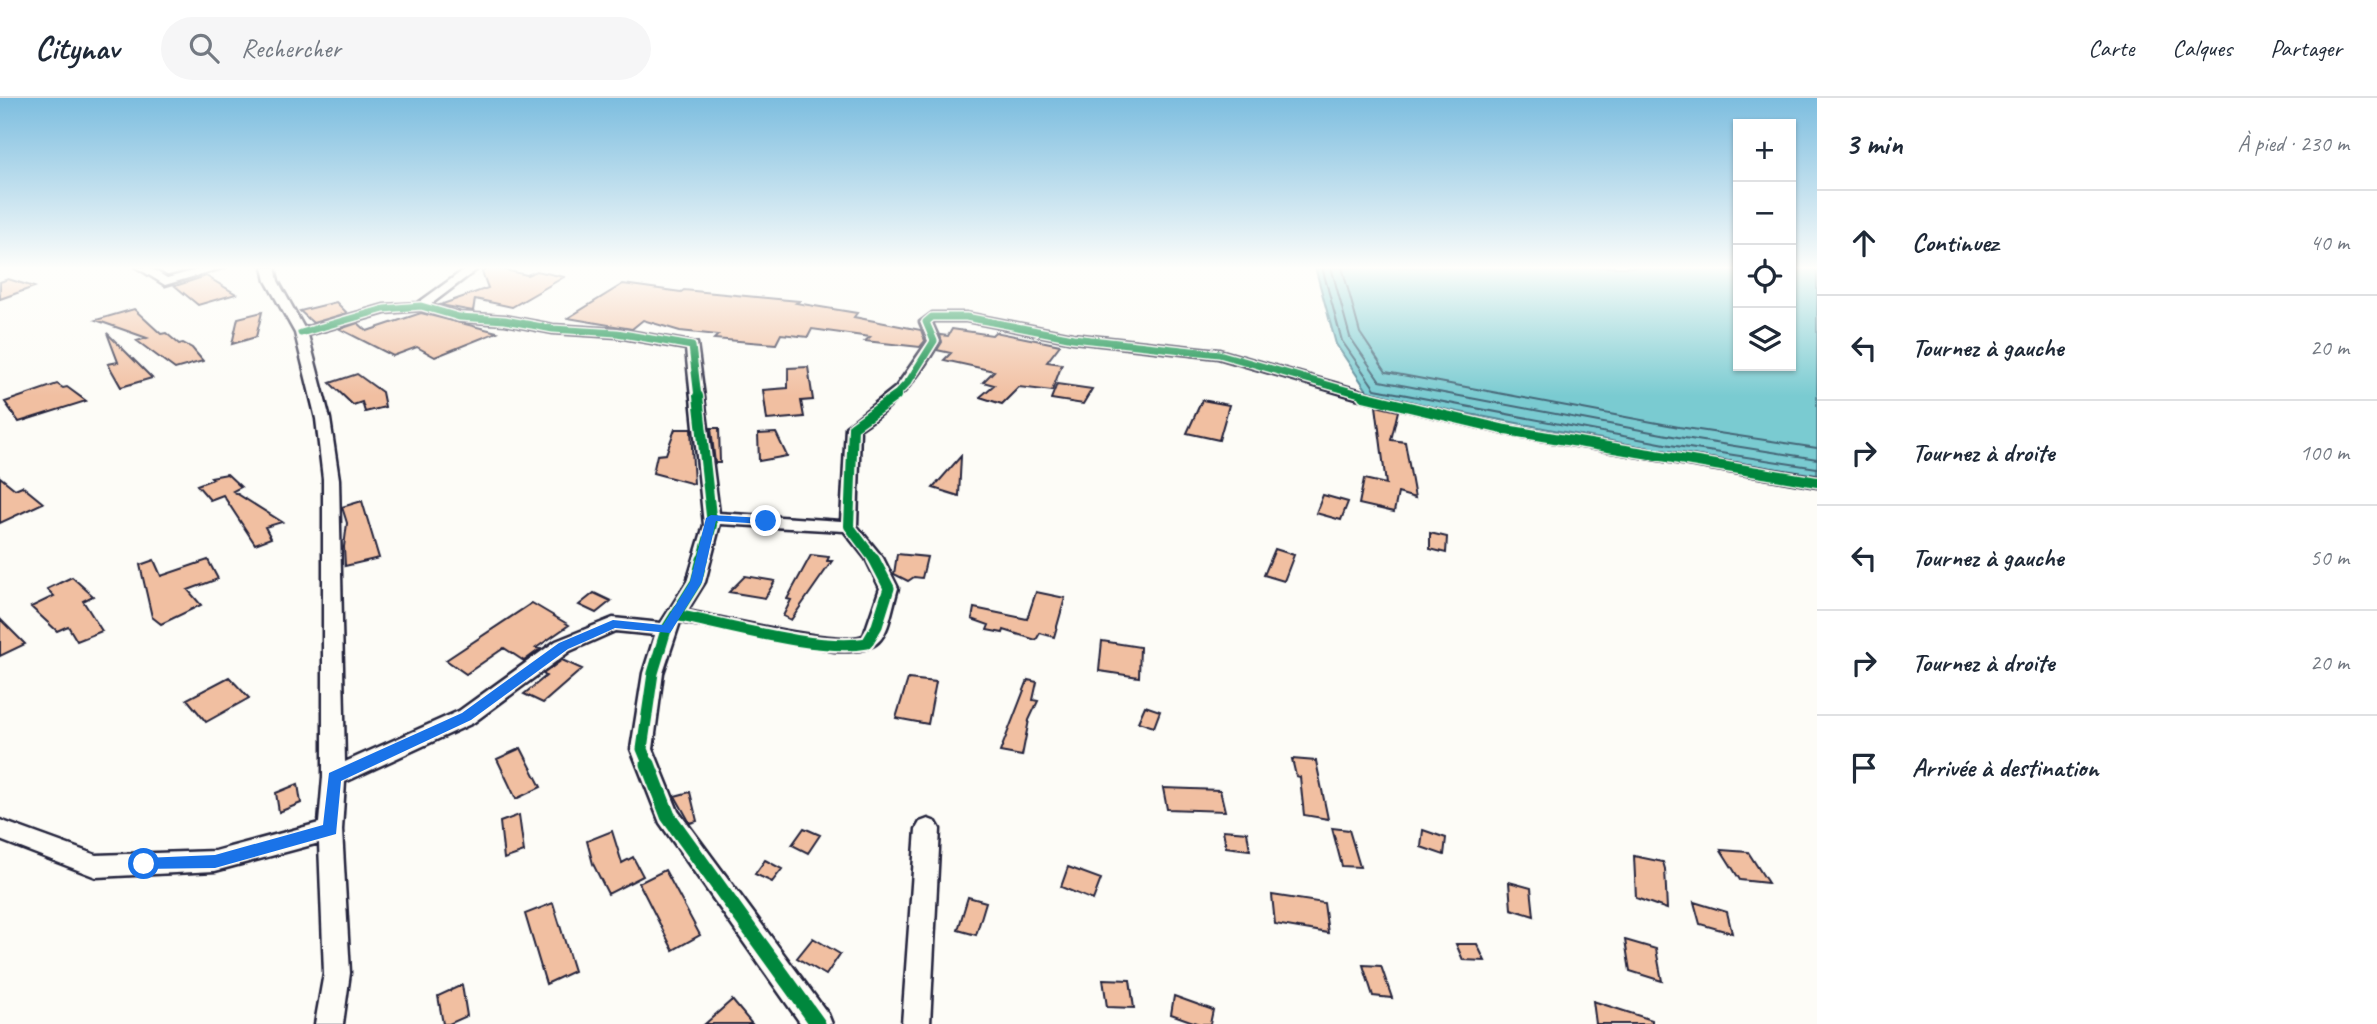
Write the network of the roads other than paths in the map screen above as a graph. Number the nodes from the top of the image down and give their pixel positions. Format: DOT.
graph roads {
  1 [pos="288,310"];
  2 [pos="380,310"];
  3 [pos="436,310"];
  4 [pos="301,333"];
  5 [pos="1817,482"];
  6 [pos="711,518"];
  7 [pos="849,526"];
  8 [pos="671,623"];
  9 [pos="334,777"];
  10 [pos="928,829"];
  11 [pos="0,830"];
  12 [pos="330,830"];
  13 [pos="329,1024"];
  14 [pos="818,1024"];
  15 [pos="916,1024"];
  1 -- 4 [label="street"];
  2 -- 4 [label="street"];
  3 -- 6 [label="street"];
  4 -- 9 [label="street"];
  5 -- 7 [label="street"];
  6 -- 7 [label="street"];
  6 -- 8 [label="street"];
  7 -- 8 [label="street"];
  8 -- 9 [label="street"];
  8 -- 14 [label="street"];
  9 -- 12 [label="street"];
  10 -- 15 [label="street"];
  11 -- 12 [label="street"];
  12 -- 13 [label="street"];
}
